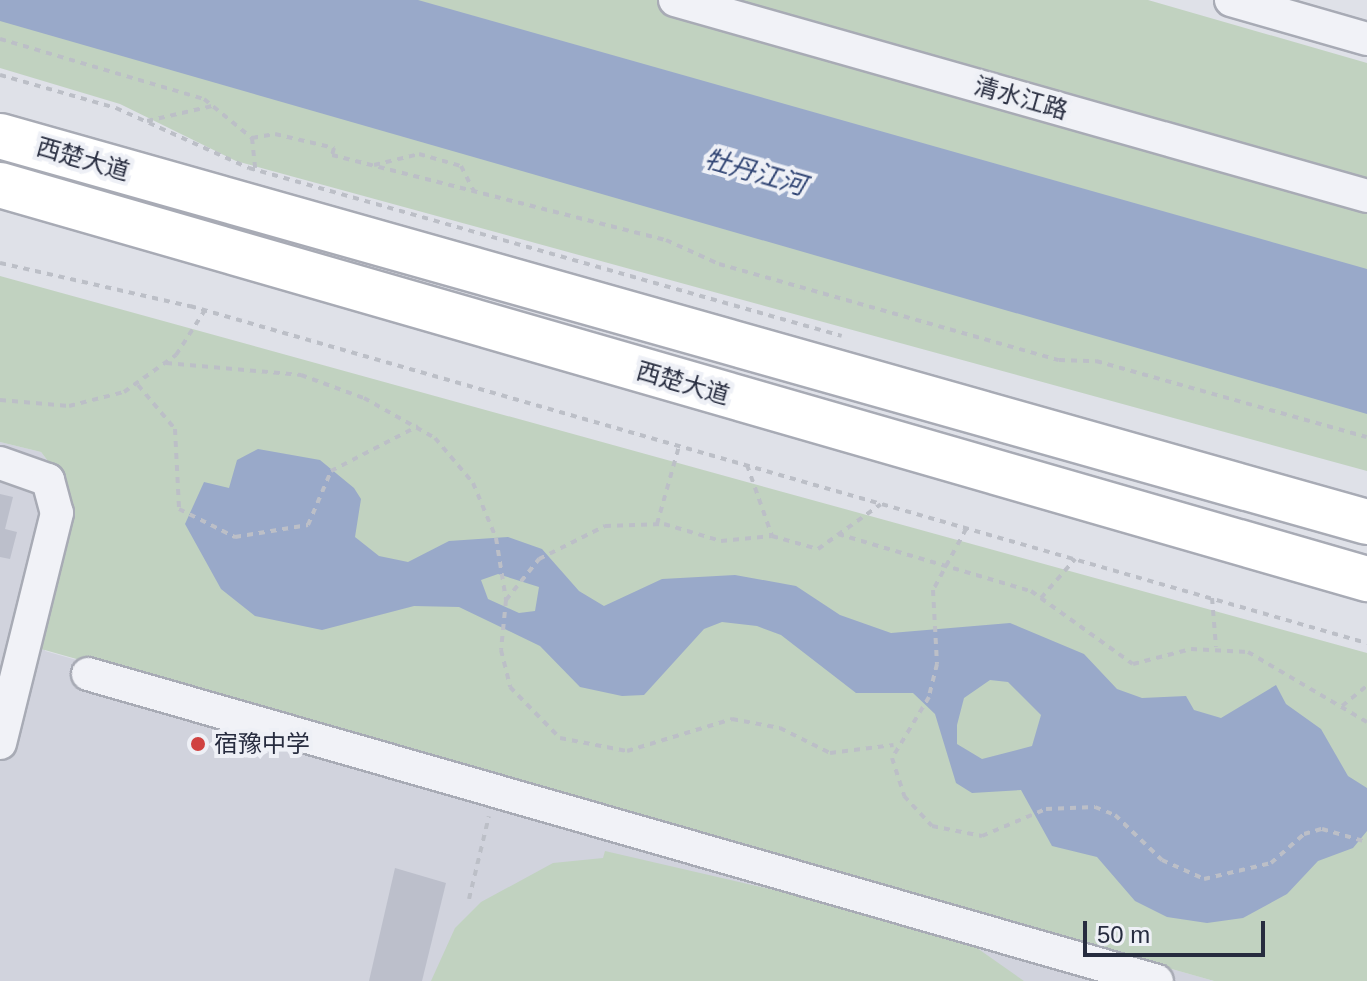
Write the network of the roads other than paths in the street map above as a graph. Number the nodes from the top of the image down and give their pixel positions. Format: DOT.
graph roads {
  1 [pos="675,0"];
  2 [pos="1231,0"];
  3 [pos="1330,14"];
  4 [pos="1367,39"];
  5 [pos="0,136"];
  6 [pos="0,185"];
  7 [pos="1367,196"];
  8 [pos="0,463"];
  9 [pos="1367,522"];
  10 [pos="1367,579"];
  11 [pos="88,674"];
  12 [pos="0,743"];
  13 [pos="1157,981"];
  1 -- 7 [label="street, 清水江路"];
  2 -- 3 [label="street"];
  3 -- 4 [label="street"];
  5 -- 9 [label="highway, 西楚大道"];
  6 -- 10 [label="highway, 西楚大道"];
  8 -- 12 [label="street"];
  11 -- 13 [label="street"];
}
